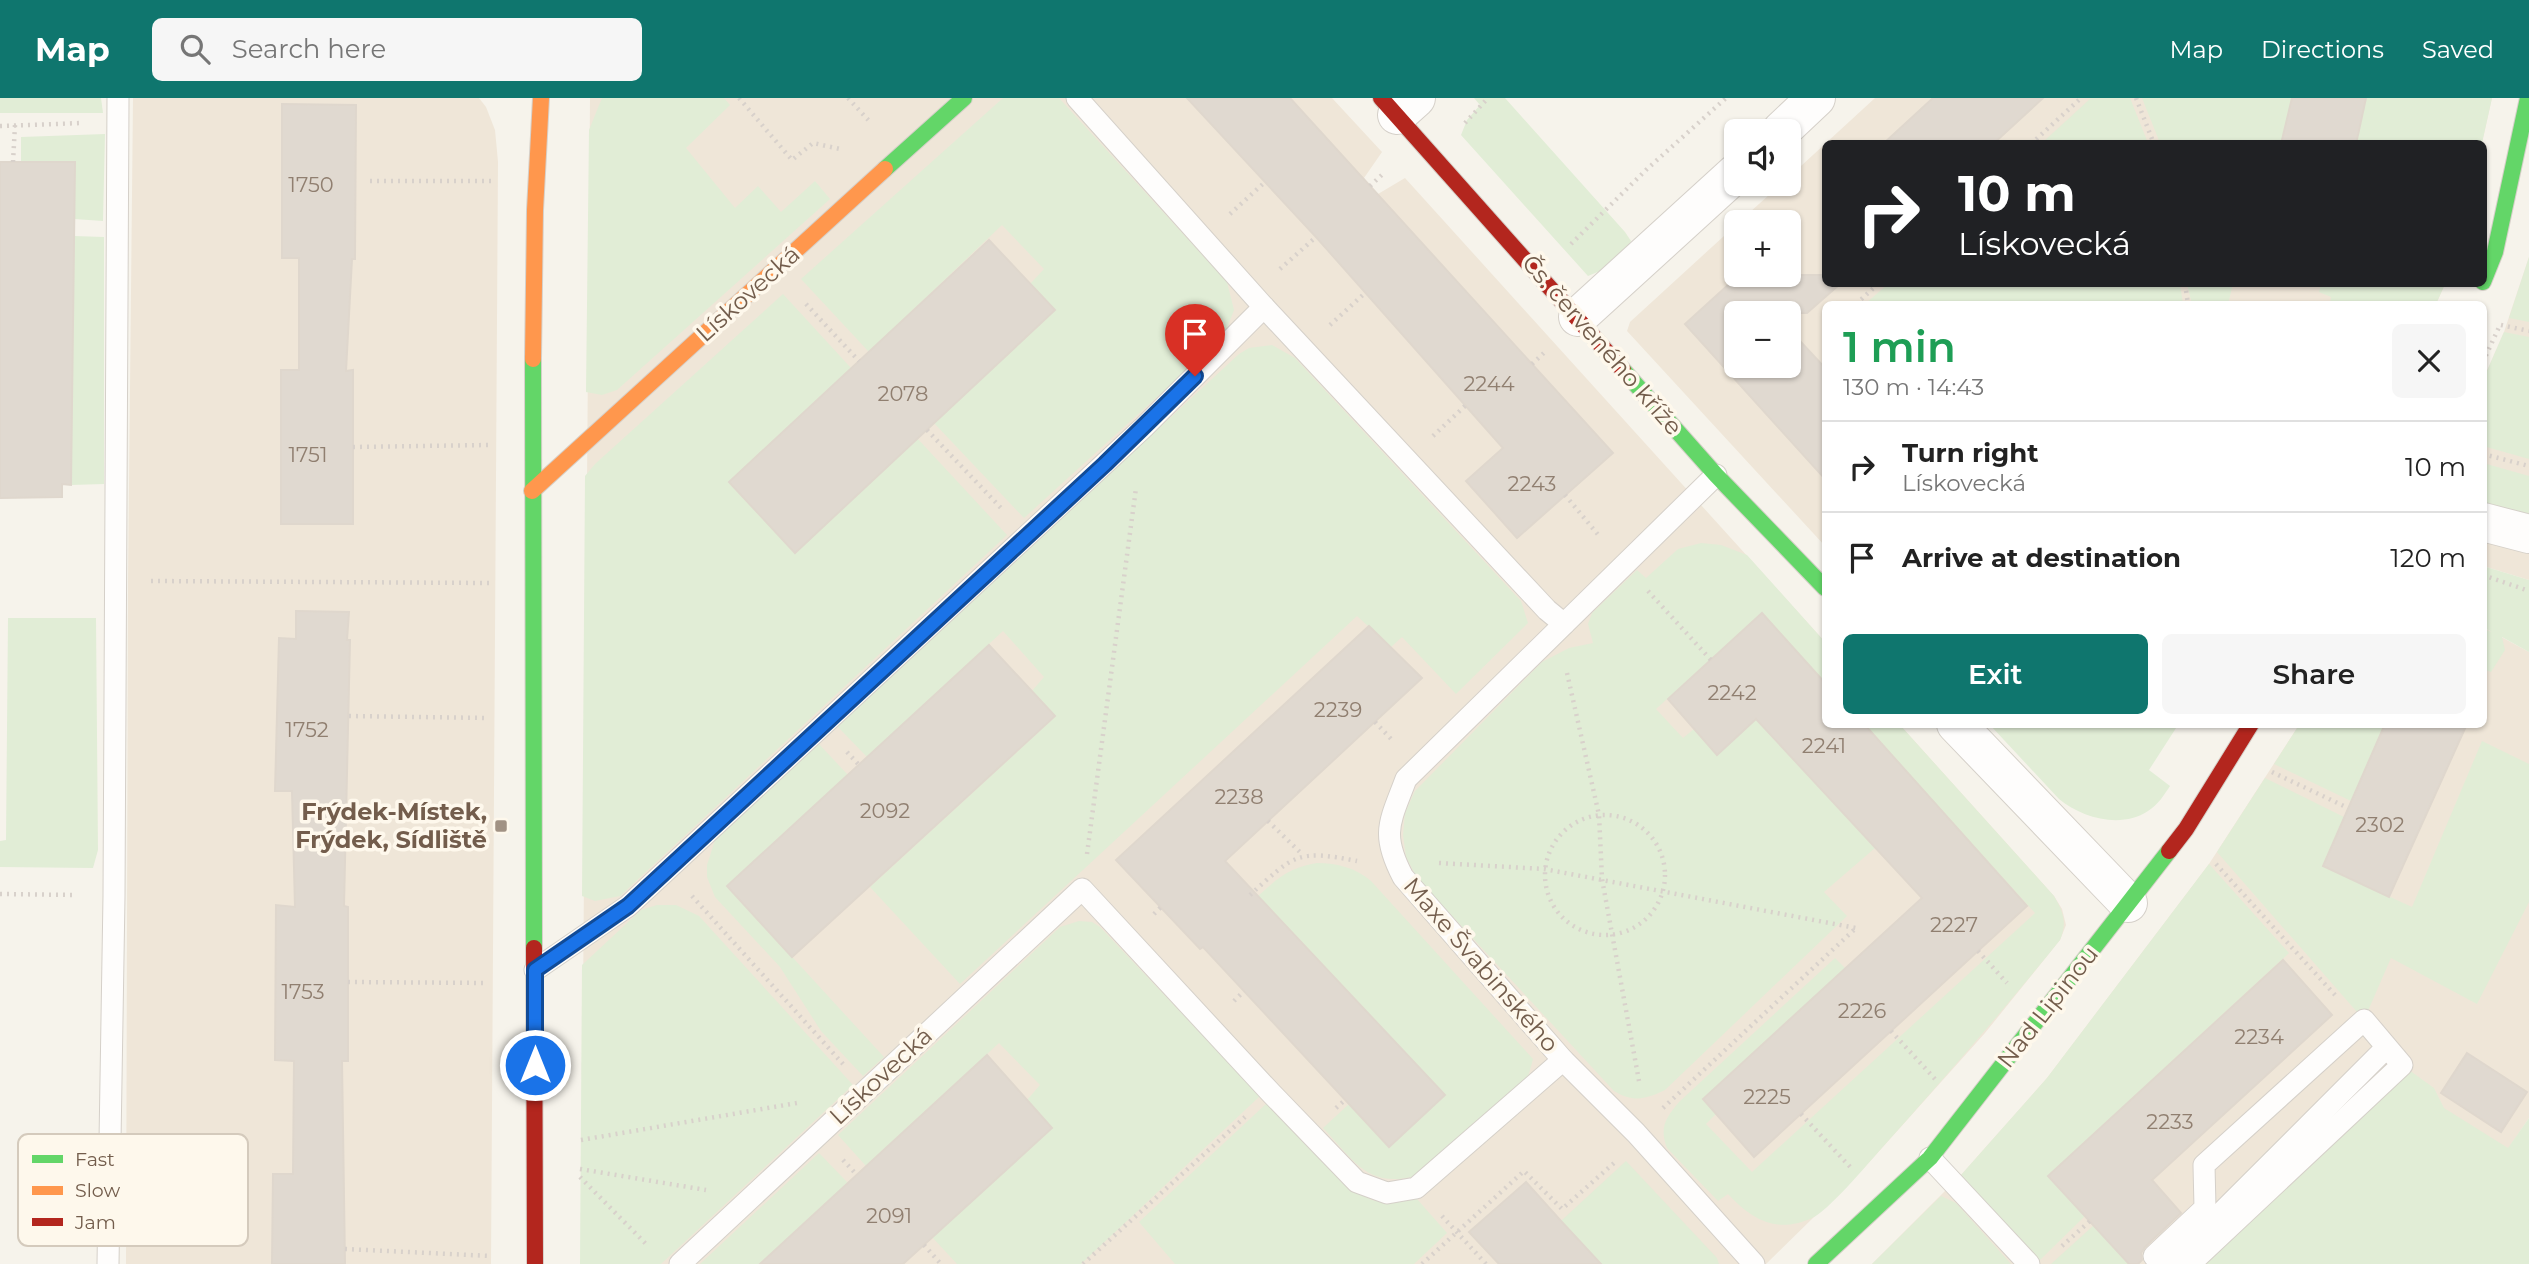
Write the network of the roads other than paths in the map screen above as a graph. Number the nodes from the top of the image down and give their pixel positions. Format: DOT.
graph roads {
  1 [pos="118,98"];
  2 [pos="541,98"];
  3 [pos="964,98"];
  4 [pos="1077,98"];
  5 [pos="1816,98"];
  6 [pos="2528,98"];
  7 [pos="1398,104"];
  8 [pos="1794,119"];
  9 [pos="1724,184"];
  10 [pos="2487,273"];
  11 [pos="1264,307"];
  12 [pos="1578,317"];
  13 [pos="1716,475"];
  14 [pos="532,491"];
  15 [pos="2487,523"];
  16 [pos="2529,534"];
  17 [pos="1822,585"];
  18 [pos="1564,624"];
  19 [pos="1960,728"];
  20 [pos="2249,728"];
  21 [pos="2128,903"];
  22 [pos="535,970"];
  23 [pos="2385,1049"];
  24 [pos="1563,1060"];
  25 [pos="110,1134"];
  26 [pos="1930,1158"];
  27 [pos="108,1246"];
  28 [pos="108,1264"];
  29 [pos="535,1264"];
  30 [pos="680,1264"];
  31 [pos="1754,1264"];
  32 [pos="1816,1264"];
  33 [pos="2029,1264"];
  34 [pos="2161,1264"];
  35 [pos="2170,1264"];
  36 [pos="2190,1264"];
  1 -- 25 [label="lane"];
  2 -- 14 [label="street"];
  3 -- 14 [label="street, Lískovecká"];
  4 -- 11 [label="lane"];
  5 -- 8 [label="street"];
  6 -- 10 [label="street"];
  7 -- 12 [label="street, Čs. červeného kříže"];
  9 -- 12 [label="street"];
  11 -- 18 [label="lane"];
  11 -- 22 [label="lane"];
  12 -- 13 [label="street, Čs. červeného kříže"];
  13 -- 17 [label="street, Čs. červeného kříže"];
  13 -- 18 [label="lane, Maxe Švabinského"];
  14 -- 22 [label="street"];
  15 -- 16 [label="street"];
  18 -- 24 [label="lane, Maxe Švabinského"];
  19 -- 21 [label="street"];
  20 -- 21 [label="street, Nad Lipinou"];
  21 -- 26 [label="street, Nad Lipinou"];
  22 -- 29 [label="street"];
  23 -- 35 [label="lane"];
  24 -- 30 [label="lane, Lískovecká"];
  24 -- 31 [label="lane, Maxe Švabinského"];
  26 -- 32 [label="street, Nad Lipinou"];
  26 -- 33 [label="lane"];
  27 -- 28 [label="lane"];
  34 -- 36 [label="lane"];
}
